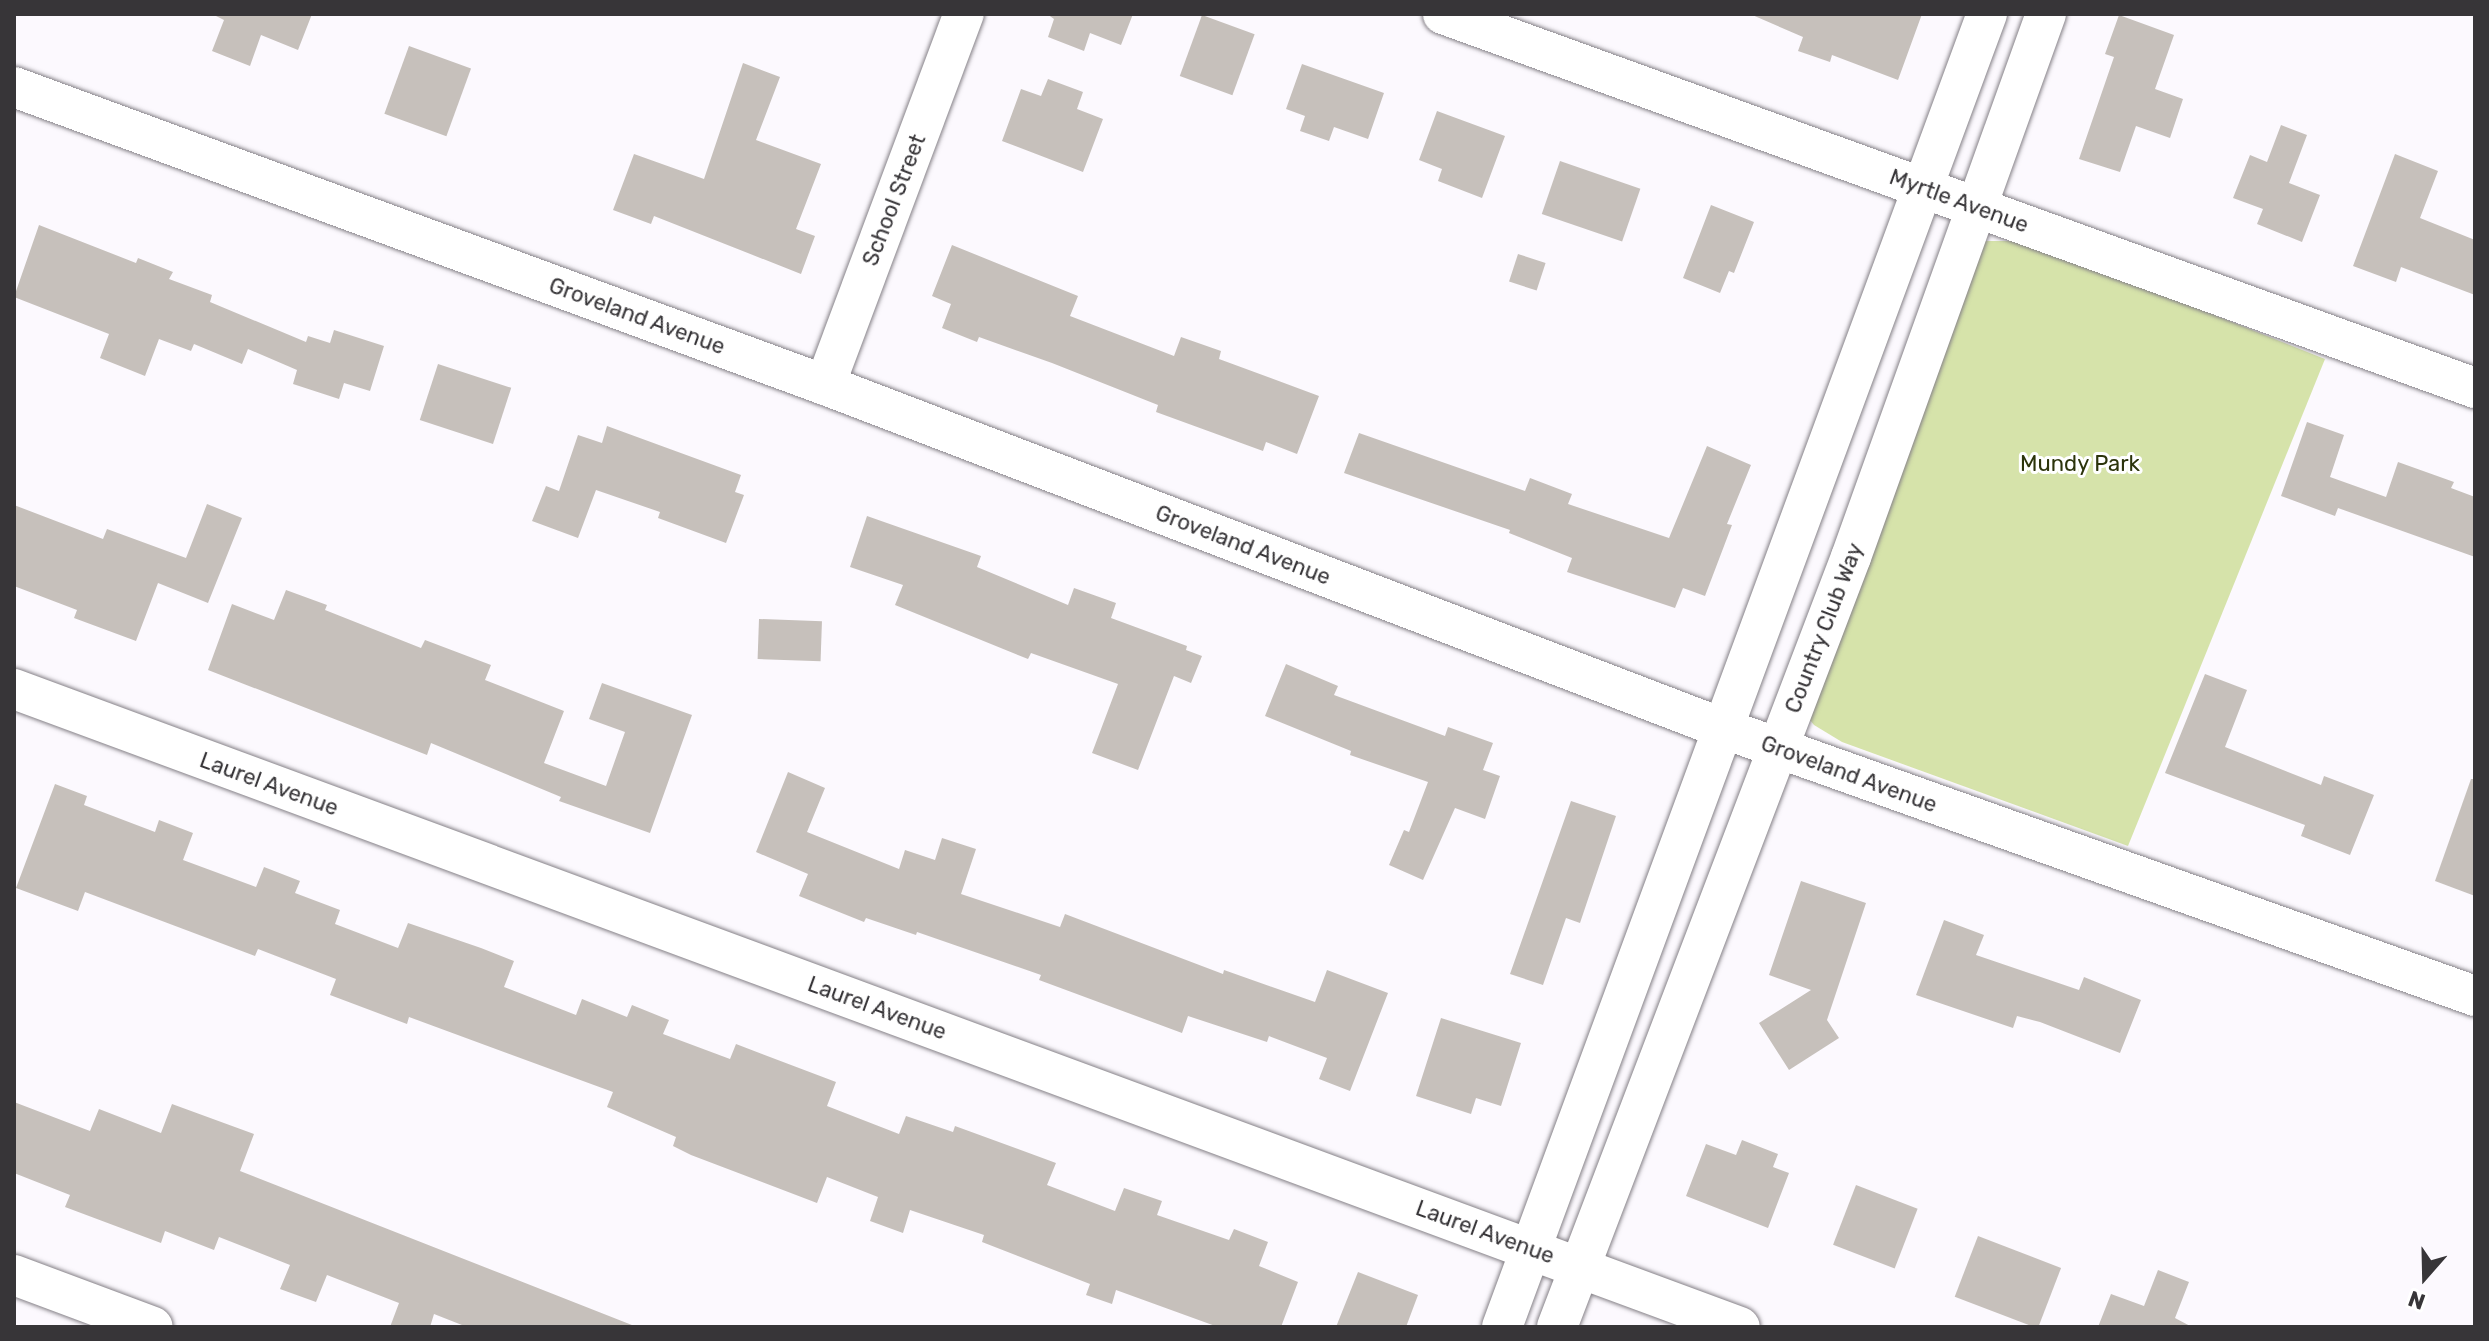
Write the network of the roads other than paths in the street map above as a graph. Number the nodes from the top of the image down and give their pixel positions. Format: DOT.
graph roads {
  1 [pos="964,14"];
  2 [pos="1443,14"];
  3 [pos="1987,14"];
  4 [pos="2046,14"];
  5 [pos="14,87"];
  6 [pos="1922,188"];
  7 [pos="1974,207"];
  8 [pos="825,385"];
  9 [pos="2475,388"];
  10 [pos="1805,502"];
  11 [pos="1863,523"];
  12 [pos="14,689"];
  13 [pos="1722,728"];
  14 [pos="1778,749"];
  15 [pos="2475,996"];
  16 [pos="1531,1249"];
  17 [pos="1579,1267"];
  18 [pos="14,1275"];
  19 [pos="153,1327"];
  20 [pos="1502,1327"];
  21 [pos="1557,1327"];
  22 [pos="1740,1327"];
  1 -- 8 [label="street, School Street"];
  2 -- 6 [label="street, Myrtle Avenue"];
  3 -- 6 [label="street"];
  4 -- 7 [label="street, Country Club Way"];
  5 -- 8 [label="street, Groveland Avenue"];
  6 -- 7 [label="street, Myrtle Avenue"];
  6 -- 10 [label="street"];
  7 -- 9 [label="street, Myrtle Avenue"];
  7 -- 11 [label="street, Country Club Way"];
  8 -- 13 [label="street, Groveland Avenue"];
  10 -- 11 [label="street"];
  10 -- 13 [label="street"];
  11 -- 14 [label="street, Country Club Way"];
  12 -- 16 [label="street, Laurel Avenue"];
  13 -- 14 [label="street, Groveland Avenue"];
  13 -- 16 [label="street"];
  14 -- 15 [label="street, Groveland Avenue"];
  14 -- 17 [label="street, Country Club Way"];
  16 -- 17 [label="street, Laurel Avenue"];
  16 -- 20 [label="street"];
  17 -- 21 [label="street, Country Club Way"];
  17 -- 22 [label="street, Laurel Avenue"];
  18 -- 19 [label="street"];
}
